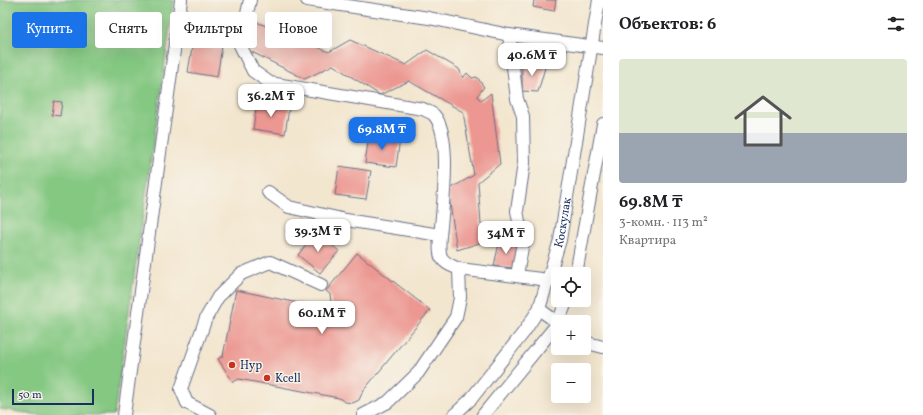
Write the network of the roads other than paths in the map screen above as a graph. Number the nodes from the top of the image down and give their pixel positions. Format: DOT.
graph roads {
  1 [pos="181,0"];
  2 [pos="250,0"];
  3 [pos="307,0"];
  4 [pos="599,0"];
  5 [pos="509,35"];
  6 [pos="597,48"];
  7 [pos="603,124"];
  8 [pos="268,192"];
  9 [pos="440,235"];
  10 [pos="577,267"];
  11 [pos="458,269"];
  12 [pos="517,275"];
  13 [pos="549,280"];
  14 [pos="321,285"];
  15 [pos="539,309"];
  16 [pos="551,318"];
  17 [pos="551,332"];
  18 [pos="591,344"];
  19 [pos="603,347"];
  20 [pos="124,415"];
  21 [pos="210,415"];
  22 [pos="363,415"];
  23 [pos="454,415"];
  24 [pos="483,415"];
  1 -- 20 [label="street"];
  2 -- 9 [label="street"];
  3 -- 5 [label="street"];
  4 -- 6 [label="street, Коскулак"];
  5 -- 6 [label="street"];
  5 -- 12 [label="street"];
  6 -- 13 [label="street, Коскулак"];
  7 -- 10 [label="street, Коскулак"];
  8 -- 9 [label="street"];
  9 -- 11 [label="street"];
  11 -- 12 [label="street"];
  11 -- 22 [label="street"];
  12 -- 13 [label="street"];
  13 -- 15 [label="street, Коскулак"];
  14 -- 21 [label="street"];
  15 -- 16 [label="street"];
  15 -- 23 [label="street, Коскулак"];
  17 -- 24 [label="street"];
  18 -- 19 [label="street"];
}
